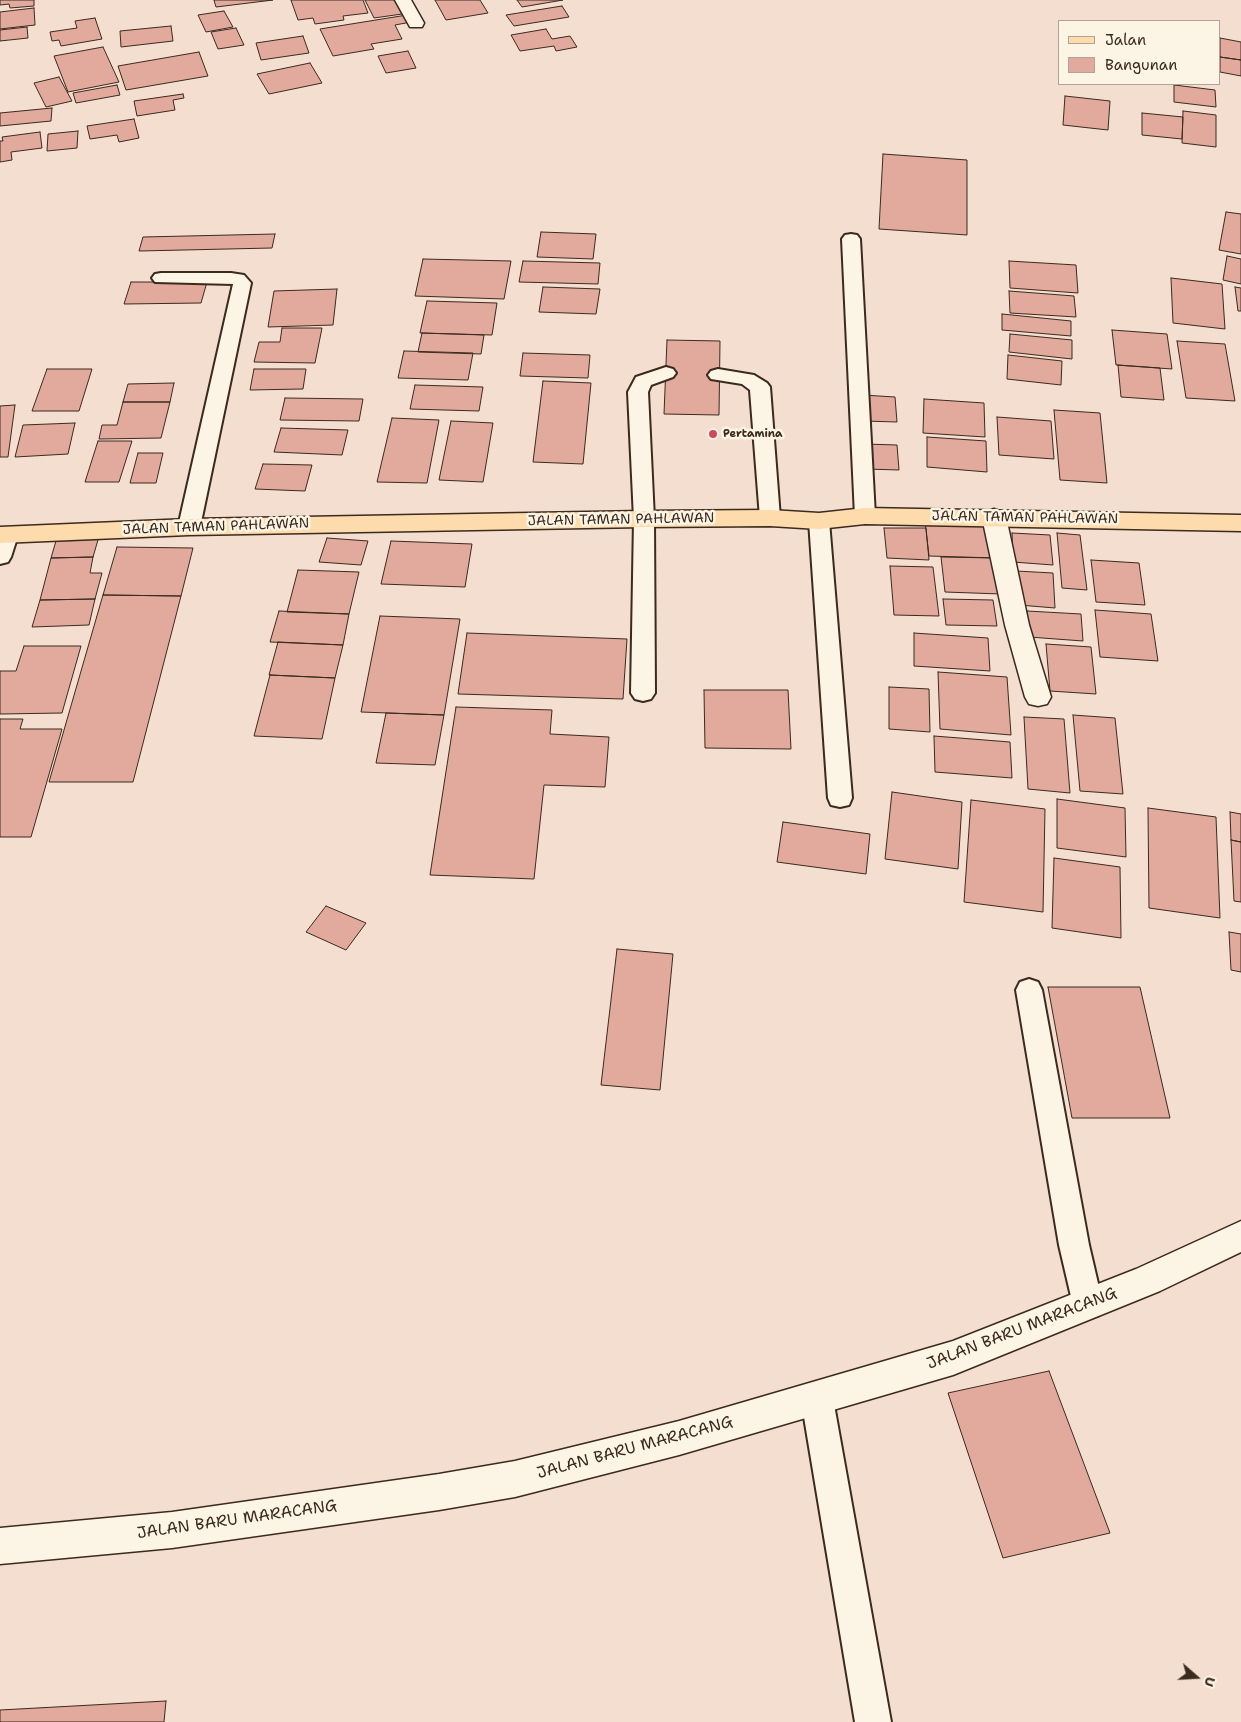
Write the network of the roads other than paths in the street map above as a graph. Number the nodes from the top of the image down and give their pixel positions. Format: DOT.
graph roads {
  1 [pos="403,0"];
  2 [pos="416,23"];
  3 [pos="851,239"];
  4 [pos="161,278"];
  5 [pos="666,373"];
  6 [pos="718,376"];
  7 [pos="865,516"];
  8 [pos="994,517"];
  9 [pos="770,518"];
  10 [pos="644,519"];
  11 [pos="820,520"];
  12 [pos="1241,524"];
  13 [pos="189,527"];
  14 [pos="4,535"];
  15 [pos="0,557"];
  16 [pos="643,693"];
  17 [pos="1038,697"];
  18 [pos="840,798"];
  19 [pos="1029,990"];
  20 [pos="1241,1236"];
  21 [pos="1088,1305"];
  22 [pos="817,1399"];
  23 [pos="0,1546"];
  24 [pos="872,1722"];
  1 -- 2 [label="street"];
  3 -- 7 [label="lane"];
  4 -- 13 [label="lane"];
  5 -- 10 [label="lane"];
  6 -- 9 [label="lane"];
  7 -- 8 [label="main road, JALAN TAMAN PAHLAWAN"];
  7 -- 11 [label="main road, JALAN TAMAN PAHLAWAN"];
  8 -- 12 [label="main road, JALAN TAMAN PAHLAWAN"];
  8 -- 17 [label="street"];
  9 -- 10 [label="main road, JALAN TAMAN PAHLAWAN"];
  9 -- 11 [label="main road, JALAN TAMAN PAHLAWAN"];
  10 -- 13 [label="main road, JALAN TAMAN PAHLAWAN"];
  10 -- 16 [label="lane"];
  11 -- 18 [label="lane"];
  13 -- 14 [label="main road, JALAN TAMAN PAHLAWAN"];
  14 -- 15 [label="lane"];
  19 -- 21 [label="lane"];
  20 -- 21 [label="street, JALAN BARU MARACANG"];
  21 -- 22 [label="street, JALAN BARU MARACANG"];
  22 -- 23 [label="street, JALAN BARU MARACANG"];
  22 -- 24 [label="lane"];
}
